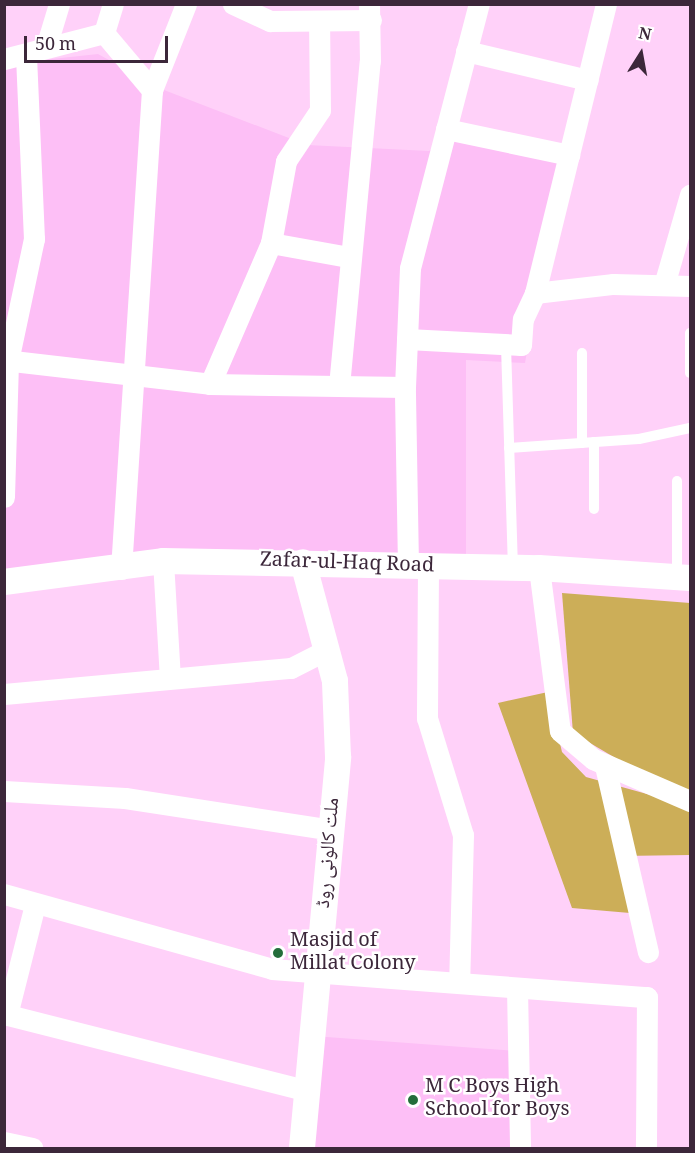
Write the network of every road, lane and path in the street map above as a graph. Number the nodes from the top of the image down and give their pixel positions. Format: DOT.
graph roads {
  1 [pos="59,4"];
  2 [pos="113,4"];
  3 [pos="186,4"];
  4 [pos="233,4"];
  5 [pos="479,4"];
  6 [pos="606,4"];
  7 [pos="370,12"];
  8 [pos="319,21"];
  9 [pos="104,33"];
  10 [pos="46,47"];
  11 [pos="466,51"];
  12 [pos="26,55"];
  13 [pos="4,59"];
  14 [pos="588,80"];
  15 [pos="152,90"];
  16 [pos="446,129"];
  17 [pos="569,155"];
  18 [pos="690,195"];
  19 [pos="271,243"];
  20 [pos="348,257"];
  21 [pos="664,285"];
  22 [pos="690,286"];
  23 [pos="536,293"];
  24 [pos="690,333"];
  25 [pos="406,339"];
  26 [pos="506,346"];
  27 [pos="582,353"];
  28 [pos="6,360"];
  29 [pos="138,373"];
  30 [pos="690,373"];
  31 [pos="210,384"];
  32 [pos="339,386"];
  33 [pos="405,387"];
  34 [pos="690,428"];
  35 [pos="594,442"];
  36 [pos="582,443"];
  37 [pos="509,448"];
  38 [pos="677,481"];
  39 [pos="4,497"];
  40 [pos="594,509"];
  41 [pos="163,561"];
  42 [pos="303,562"];
  43 [pos="418,567"];
  44 [pos="513,568"];
  45 [pos="539,568"];
  46 [pos="121,569"];
  47 [pos="684,578"];
  48 [pos="4,582"];
  49 [pos="325,651"];
  50 [pos="170,678"];
  51 [pos="4,694"];
  52 [pos="605,766"];
  53 [pos="4,790"];
  54 [pos="690,801"];
  55 [pos="332,830"];
  56 [pos="4,894"];
  57 [pos="35,904"];
  58 [pos="648,951"];
  59 [pos="319,973"];
  60 [pos="459,983"];
  61 [pos="517,987"];
  62 [pos="6,1015"];
  63 [pos="308,1091"];
  64 [pos="4,1142"];
  65 [pos="32,1149"];
  66 [pos="302,1149"];
  67 [pos="520,1149"];
  68 [pos="646,1149"];
  1 -- 10 [label="street"];
  2 -- 9 [label="street"];
  3 -- 15 [label="street"];
  4 -- 8 [label="street"];
  5 -- 11 [label="street"];
  6 -- 14 [label="street"];
  7 -- 8 [label="street"];
  7 -- 20 [label="street"];
  8 -- 19 [label="street"];
  9 -- 10 [label="street"];
  9 -- 15 [label="street"];
  10 -- 12 [label="street"];
  11 -- 14 [label="street"];
  11 -- 16 [label="street"];
  12 -- 13 [label="street"];
  12 -- 28 [label="street"];
  14 -- 17 [label="street"];
  15 -- 29 [label="street"];
  16 -- 17 [label="street"];
  16 -- 25 [label="street"];
  17 -- 23 [label="street"];
  18 -- 21 [label="street"];
  19 -- 20 [label="street"];
  19 -- 31 [label="street"];
  20 -- 32 [label="street"];
  21 -- 22 [label="street"];
  21 -- 23 [label="street"];
  23 -- 26 [label="street"];
  24 -- 30 [label="lane"];
  25 -- 26 [label="street"];
  25 -- 33 [label="street"];
  26 -- 37 [label="lane"];
  27 -- 36 [label="lane"];
  28 -- 29 [label="street"];
  28 -- 39 [label="street"];
  29 -- 31 [label="street"];
  29 -- 46 [label="street"];
  31 -- 32 [label="street"];
  32 -- 33 [label="street"];
  33 -- 43 [label="street"];
  34 -- 35 [label="lane"];
  35 -- 36 [label="lane"];
  35 -- 40 [label="lane"];
  36 -- 37 [label="lane"];
  37 -- 44 [label="lane"];
  38 -- 47 [label="lane"];
  41 -- 42 [label="street, Zafar-ul-Haq Road"];
  41 -- 46 [label="street, Zafar-ul-Haq Road"];
  41 -- 50 [label="street"];
  42 -- 43 [label="street, Zafar-ul-Haq Road"];
  42 -- 49 [label="street, ملت کالونی روڈ"];
  43 -- 44 [label="street, Zafar-ul-Haq Road"];
  43 -- 60 [label="street"];
  44 -- 45 [label="street, Zafar-ul-Haq Road"];
  45 -- 47 [label="street, Zafar-ul-Haq Road"];
  45 -- 52 [label="street"];
  46 -- 48 [label="street, Zafar-ul-Haq Road"];
  49 -- 50 [label="street"];
  49 -- 55 [label="street, ملت کالونی روڈ"];
  50 -- 51 [label="street"];
  52 -- 54 [label="street"];
  52 -- 58 [label="street"];
  53 -- 55 [label="street"];
  55 -- 59 [label="street, ملت کالونی روڈ"];
  56 -- 57 [label="street"];
  57 -- 59 [label="street"];
  57 -- 62 [label="street"];
  59 -- 60 [label="street"];
  59 -- 63 [label="street, ملت کالونی روڈ"];
  60 -- 61 [label="street"];
  61 -- 67 [label="street"];
  61 -- 68 [label="street"];
  62 -- 63 [label="street"];
  63 -- 66 [label="street, ملت کالونی روڈ"];
  64 -- 65 [label="street"];
}
